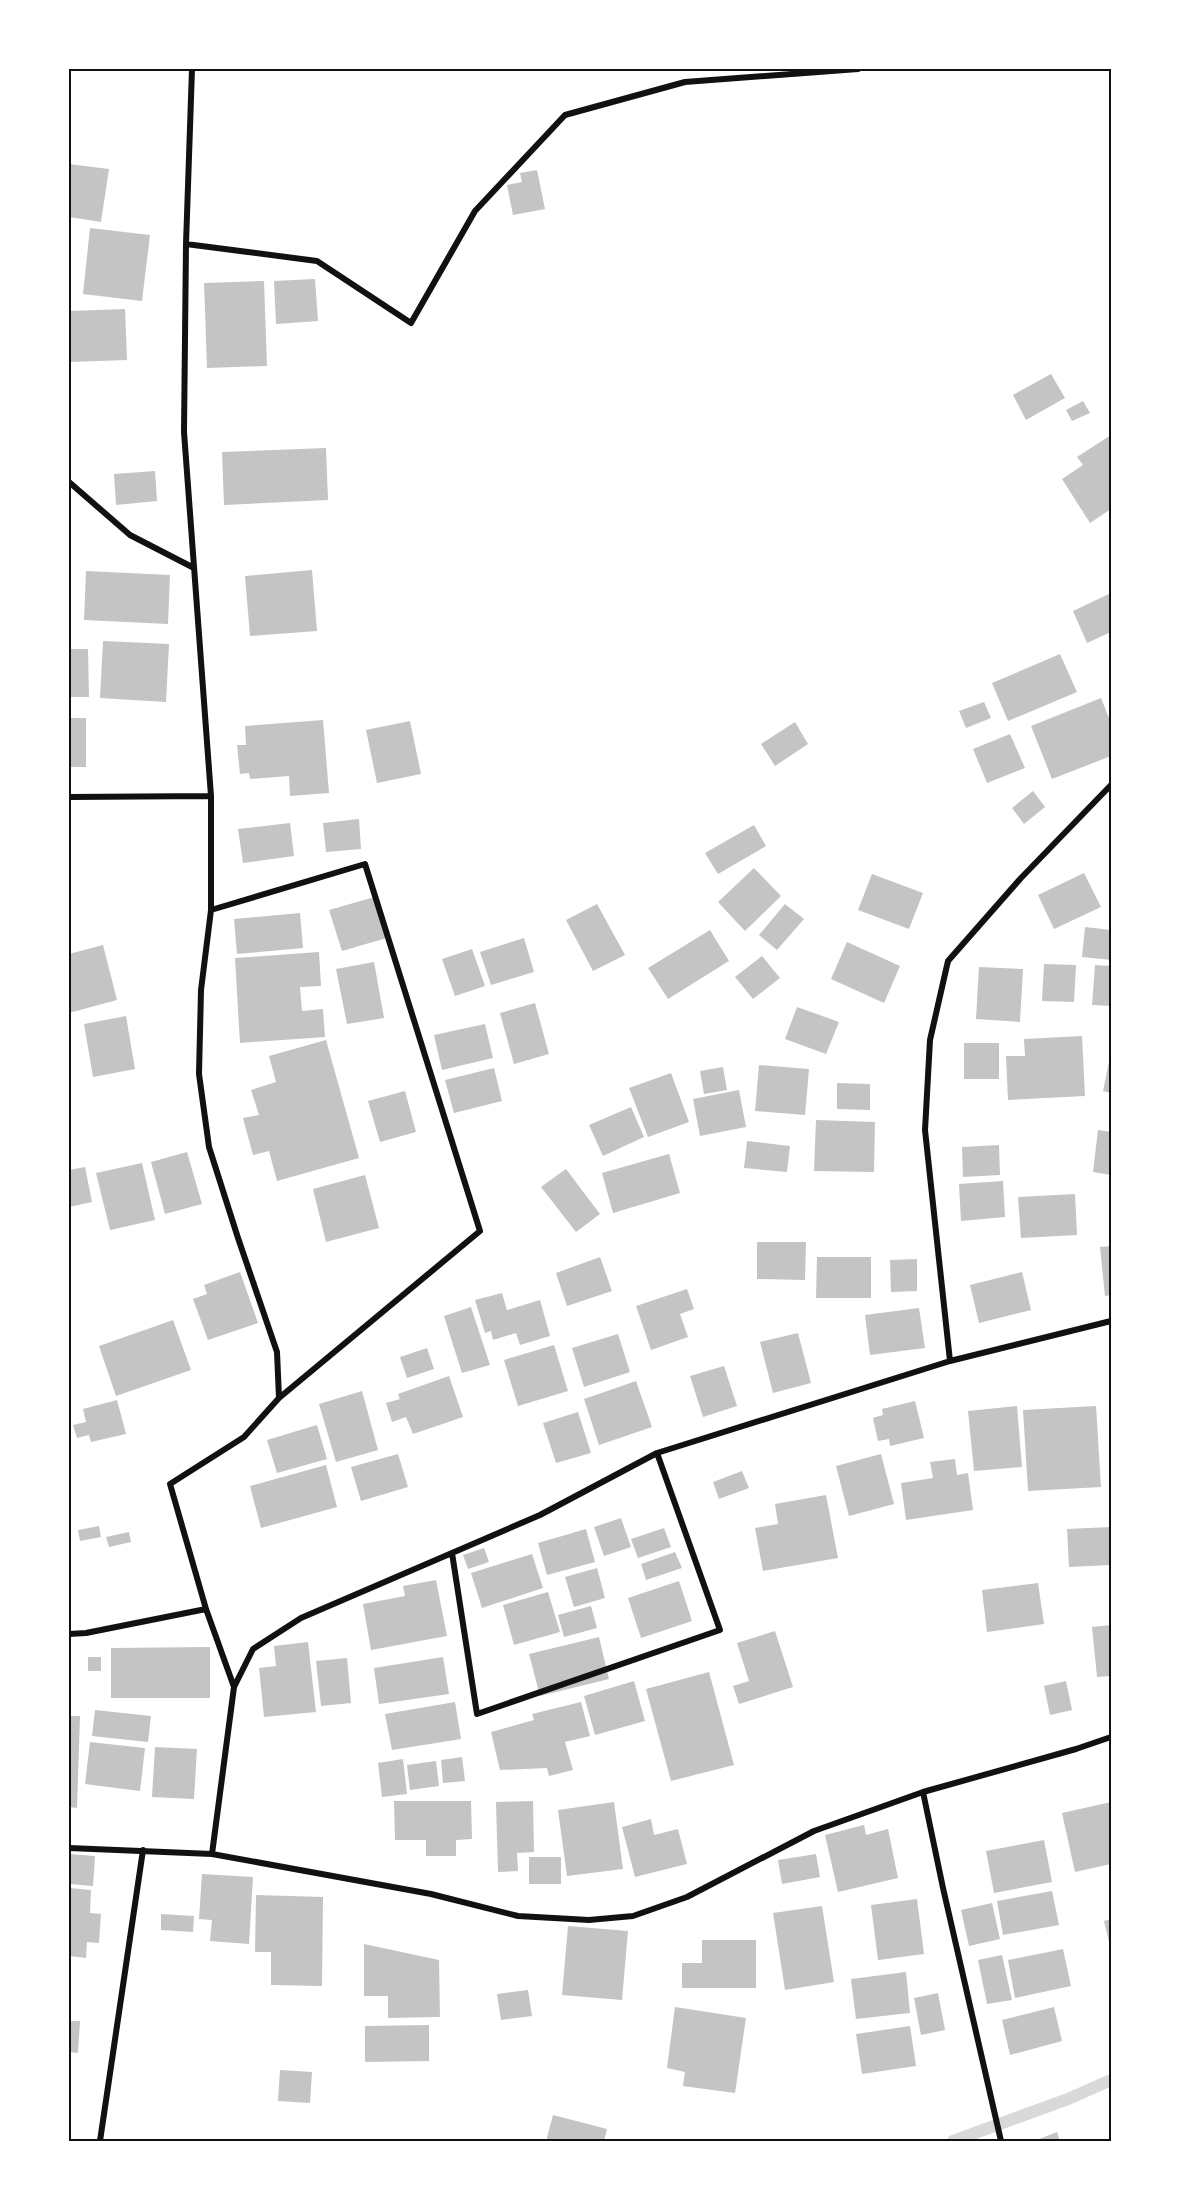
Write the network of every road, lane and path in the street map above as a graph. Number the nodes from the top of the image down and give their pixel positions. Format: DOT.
graph roads {
  1 [pos="192,69"];
  2 [pos="858,69"];
  3 [pos="186,244"];
  4 [pos="69,482"];
  5 [pos="194,568"];
  6 [pos="1111,785"];
  7 [pos="211,796"];
  8 [pos="69,797"];
  9 [pos="211,910"];
  10 [pos="1111,1321"];
  11 [pos="950,1361"];
  12 [pos="279,1398"];
  13 [pos="657,1453"];
  14 [pos="452,1553"];
  15 [pos="206,1609"];
  16 [pos="69,1634"];
  17 [pos="234,1687"];
  18 [pos="1111,1737"];
  19 [pos="923,1792"];
  20 [pos="69,1848"];
  21 [pos="143,1850"];
  22 [pos="212,1854"];
  23 [pos="100,2141"];
  24 [pos="1001,2141"];
  1 -- 3 [label="street"];
  2 -- 3 [label="street"];
  3 -- 5 [label="street"];
  4 -- 5 [label="street"];
  5 -- 7 [label="street"];
  6 -- 11 [label="street"];
  7 -- 8 [label="street"];
  7 -- 9 [label="street"];
  9 -- 12 [label="street"];
  9 -- 12 [label="street"];
  10 -- 11 [label="street"];
  11 -- 13 [label="street"];
  12 -- 15 [label="street"];
  13 -- 14 [label="street"];
  13 -- 14 [label="street"];
  14 -- 17 [label="street"];
  15 -- 16 [label="street"];
  15 -- 17 [label="street"];
  17 -- 22 [label="street"];
  18 -- 19 [label="street"];
  19 -- 22 [label="street"];
  19 -- 24 [label="street"];
  20 -- 21 [label="street"];
  21 -- 22 [label="street"];
  21 -- 23 [label="street"];
}
